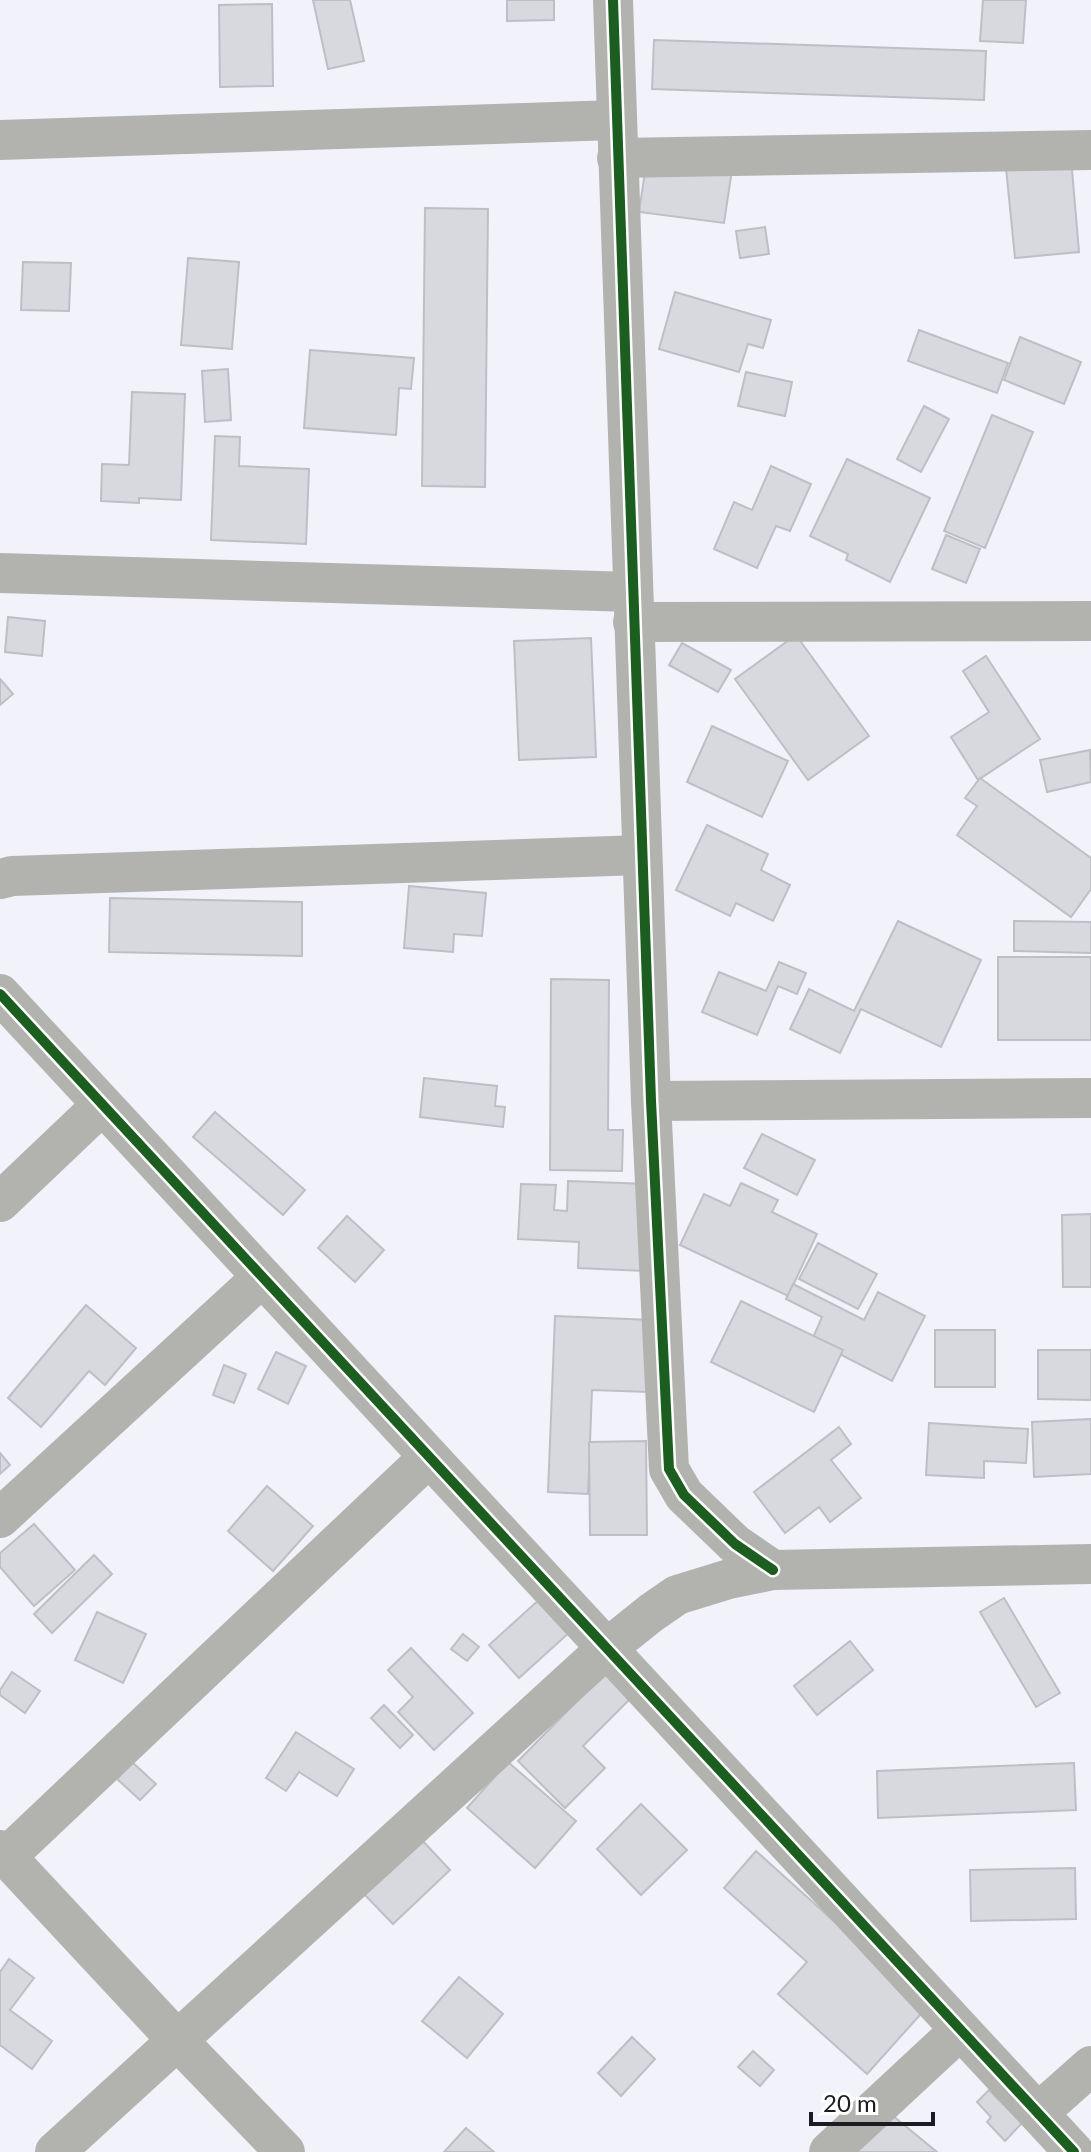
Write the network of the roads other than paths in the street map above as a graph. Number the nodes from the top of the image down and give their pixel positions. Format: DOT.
graph roads {
  1 [pos="613,0"];
  2 [pos="617,139"];
  3 [pos="0,140"];
  4 [pos="1091,150"];
  5 [pos="0,573"];
  6 [pos="633,607"];
  7 [pos="1091,621"];
  8 [pos="642,855"];
  9 [pos="0,879"];
  10 [pos="0,994"];
  11 [pos="1091,1098"];
  12 [pos="651,1101"];
  13 [pos="102,1105"];
  14 [pos="0,1202"];
  15 [pos="262,1277"];
  16 [pos="429,1457"];
  17 [pos="0,1518"];
  18 [pos="1091,1564"];
  19 [pos="773,1570"];
  20 [pos="606,1649"];
  21 [pos="3,1854"];
  22 [pos="960,2030"];
  23 [pos="178,2041"];
  24 [pos="1091,2066"];
  25 [pos="1038,2113"];
  26 [pos="55,2152"];
  27 [pos="285,2152"];
  28 [pos="829,2152"];
  29 [pos="1074,2152"];
  1 -- 2 [label="street"];
  2 -- 3 [label="street"];
  2 -- 4 [label="street"];
  2 -- 6 [label="street"];
  5 -- 6 [label="street"];
  6 -- 7 [label="street"];
  6 -- 8 [label="street"];
  8 -- 9 [label="street"];
  8 -- 12 [label="street"];
  10 -- 13 [label="street"];
  11 -- 12 [label="street"];
  12 -- 19 [label="street"];
  13 -- 14 [label="street"];
  13 -- 15 [label="street"];
  15 -- 16 [label="street"];
  15 -- 17 [label="street"];
  16 -- 20 [label="street"];
  16 -- 21 [label="street"];
  18 -- 19 [label="street"];
  19 -- 20 [label="street"];
  20 -- 22 [label="street"];
  20 -- 23 [label="street"];
  21 -- 23 [label="street"];
  22 -- 25 [label="street"];
  22 -- 28 [label="street"];
  23 -- 26 [label="street"];
  23 -- 27 [label="street"];
  24 -- 25 [label="street"];
  25 -- 29 [label="street"];
}
